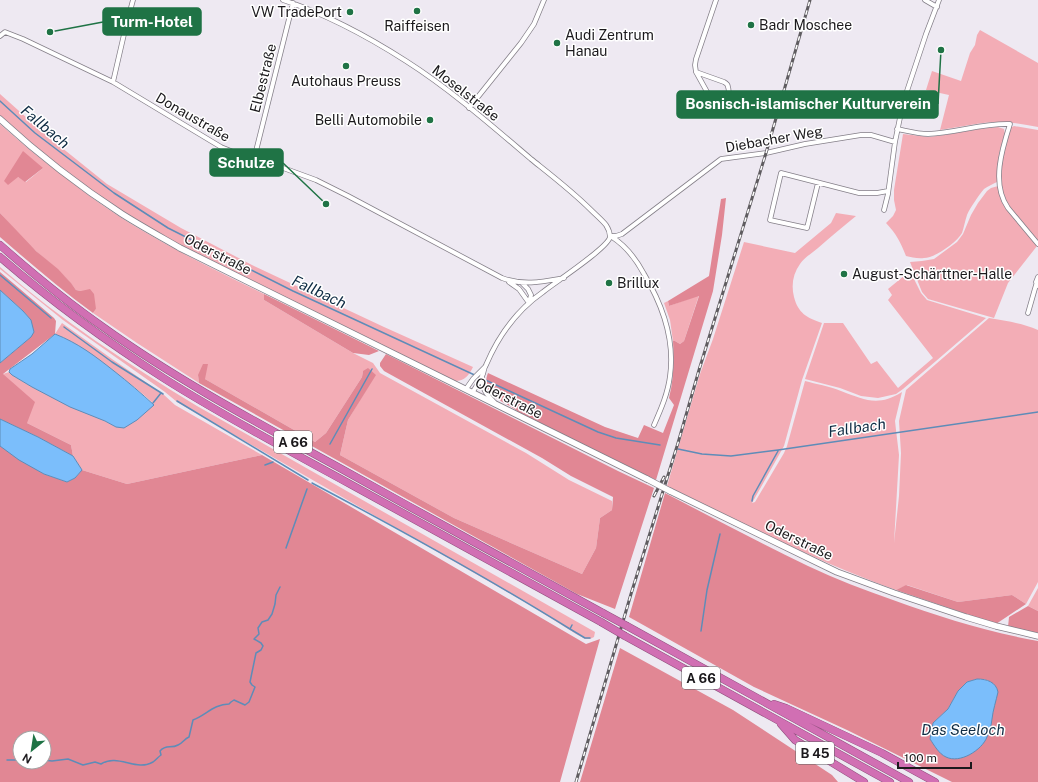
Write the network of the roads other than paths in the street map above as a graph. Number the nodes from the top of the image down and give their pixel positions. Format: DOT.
graph roads {
  1 [pos="133,0"];
  2 [pos="283,0"];
  3 [pos="544,0"];
  4 [pos="716,0"];
  5 [pos="925,0"];
  6 [pos="939,0"];
  7 [pos="293,3"];
  8 [pos="937,7"];
  9 [pos="0,36"];
  10 [pos="696,72"];
  11 [pos="113,82"];
  12 [pos="469,108"];
  13 [pos="0,119"];
  14 [pos="897,129"];
  15 [pos="895,142"];
  16 [pos="254,159"];
  17 [pos="818,182"];
  18 [pos="888,191"];
  19 [pos="884,210"];
  20 [pos="610,236"];
  21 [pos="1038,244"];
  22 [pos="0,245"];
  23 [pos="0,257"];
  24 [pos="1038,277"];
  25 [pos="564,278"];
  26 [pos="507,280"];
  27 [pos="522,283"];
  28 [pos="1037,286"];
  29 [pos="529,303"];
  30 [pos="1028,313"];
  31 [pos="480,374"];
  32 [pos="480,383"];
  33 [pos="466,390"];
  34 [pos="472,393"];
  35 [pos="496,405"];
  36 [pos="654,425"];
  37 [pos="1038,636"];
  38 [pos="759,699"];
  39 [pos="777,720"];
  40 [pos="864,782"];
  41 [pos="890,782"];
  42 [pos="909,782"];
  43 [pos="935,782"];
  1 -- 11 [label="street"];
  2 -- 7 [label="street, Moselstraße"];
  3 -- 12 [label="street"];
  4 -- 10 [label="street"];
  5 -- 8 [label="street"];
  6 -- 8 [label="street"];
  7 -- 12 [label="street, Moselstraße"];
  7 -- 16 [label="street, Elbestraße"];
  8 -- 14 [label="street"];
  9 -- 11 [label="street, Donaustraße"];
  10 -- 10 [label="street"];
  11 -- 16 [label="street, Donaustraße"];
  12 -- 20 [label="street, Moselstraße"];
  13 -- 33 [label="street, Oderstraße"];
  14 -- 15 [label="street"];
  14 -- 21 [label="street"];
  15 -- 18 [label="street"];
  15 -- 20 [label="street, Diebacher Weg"];
  16 -- 26 [label="street, Donaustraße"];
  17 -- 17 [label="street"];
  17 -- 18 [label="street"];
  18 -- 19 [label="street"];
  20 -- 25 [label="street"];
  20 -- 36 [label="street, Moselstraße"];
  22 -- 38 [label="highway, A 66, bridge"];
  23 -- 39 [label="highway, A 66, bridge"];
  24 -- 28 [label="street"];
  25 -- 27 [label="street, Donaustraße"];
  25 -- 29 [label="street"];
  26 -- 27 [label="street, Donaustraße"];
  26 -- 29 [label="street, Donaustraße"];
  27 -- 29 [label="street"];
  28 -- 30 [label="street"];
  29 -- 31 [label="street"];
  31 -- 32 [label="street"];
  31 -- 33 [label="street"];
  32 -- 34 [label="street"];
  32 -- 35 [label="street"];
  33 -- 34 [label="street, Oderstraße"];
  34 -- 35 [label="street, Oderstraße"];
  35 -- 37 [label="street, Oderstraße, bridge"];
  38 -- 42 [label="highway, A 66"];
  38 -- 43 [label="highway, A 66"];
  39 -- 40 [label="highway, B 45"];
  39 -- 41 [label="highway, A 66"];
}
